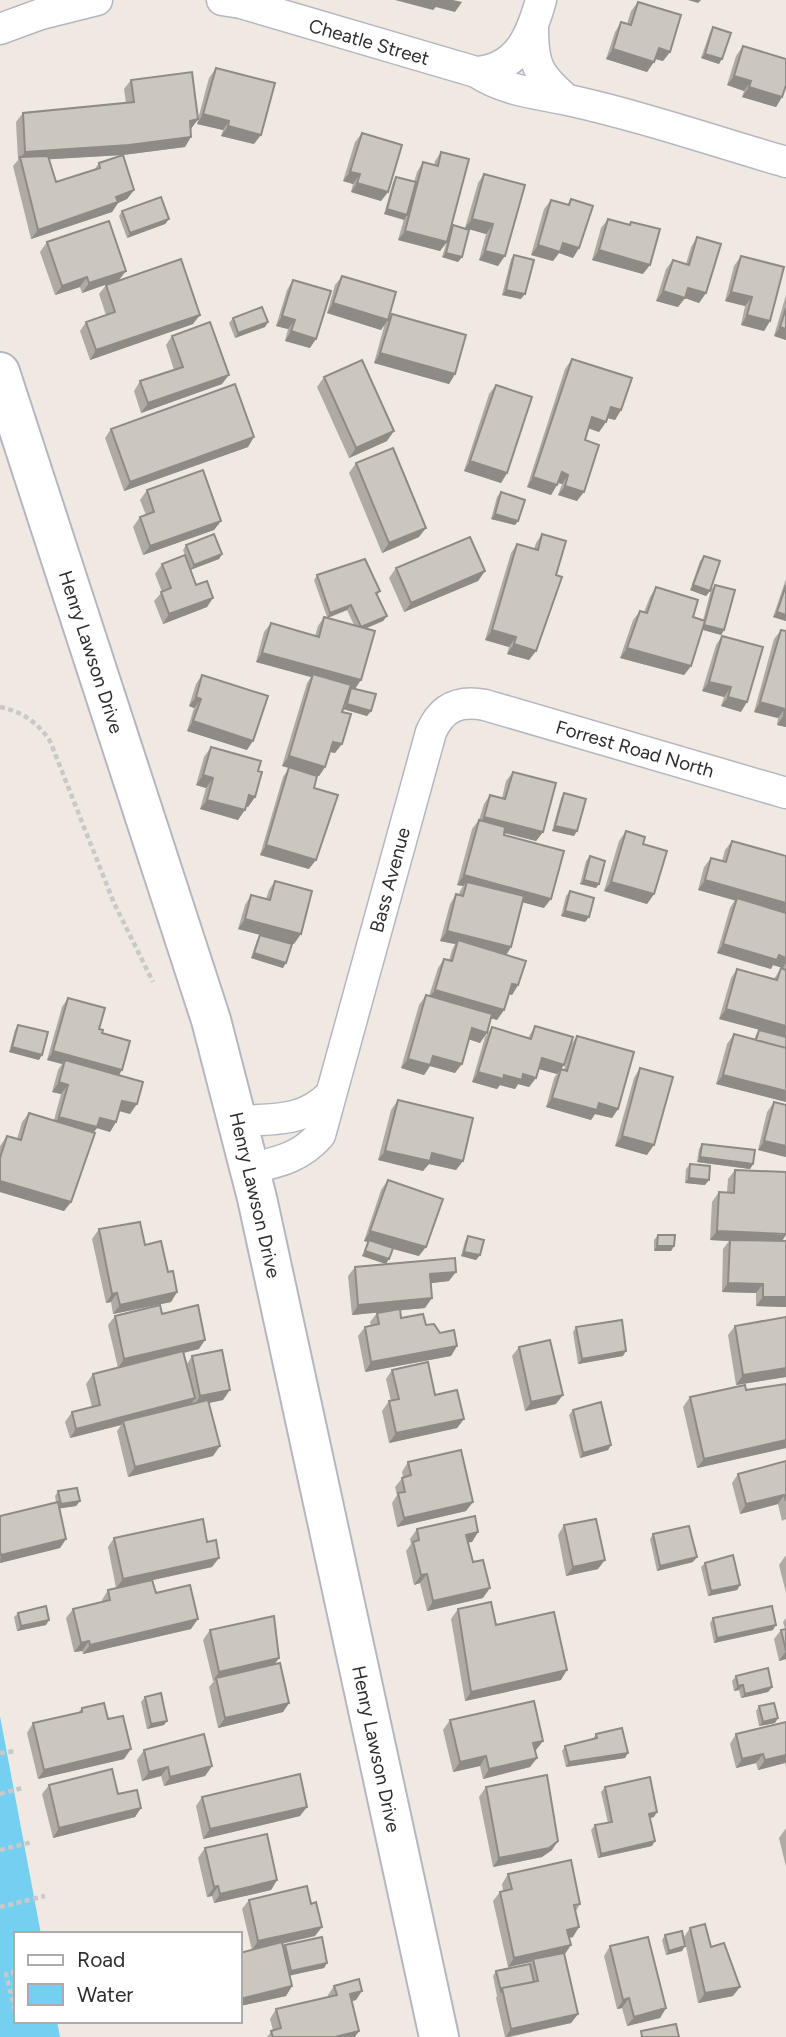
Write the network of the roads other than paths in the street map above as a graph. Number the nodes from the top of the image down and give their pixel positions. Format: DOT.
graph roads {
  1 [pos="97,0"];
  2 [pos="222,0"];
  3 [pos="537,14"];
  4 [pos="0,29"];
  5 [pos="476,72"];
  6 [pos="566,99"];
  7 [pos="786,162"];
  8 [pos="0,372"];
  9 [pos="485,705"];
  10 [pos="786,793"];
  11 [pos="331,1094"];
  12 [pos="238,1121"];
  13 [pos="249,1168"];
  14 [pos="439,2037"];
  1 -- 4 [label="street"];
  2 -- 5 [label="street, Cheatle Street"];
  3 -- 5 [label="street"];
  3 -- 6 [label="street"];
  5 -- 6 [label="street, Cheatle Street"];
  6 -- 7 [label="street"];
  8 -- 12 [label="main road, Henry Lawson Drive"];
  9 -- 10 [label="street, Forrest Road North"];
  9 -- 11 [label="street, Bass Avenue"];
  11 -- 12 [label="street"];
  11 -- 13 [label="street, Bass Avenue"];
  12 -- 13 [label="main road, Henry Lawson Drive"];
  13 -- 14 [label="main road, Henry Lawson Drive"];
}
